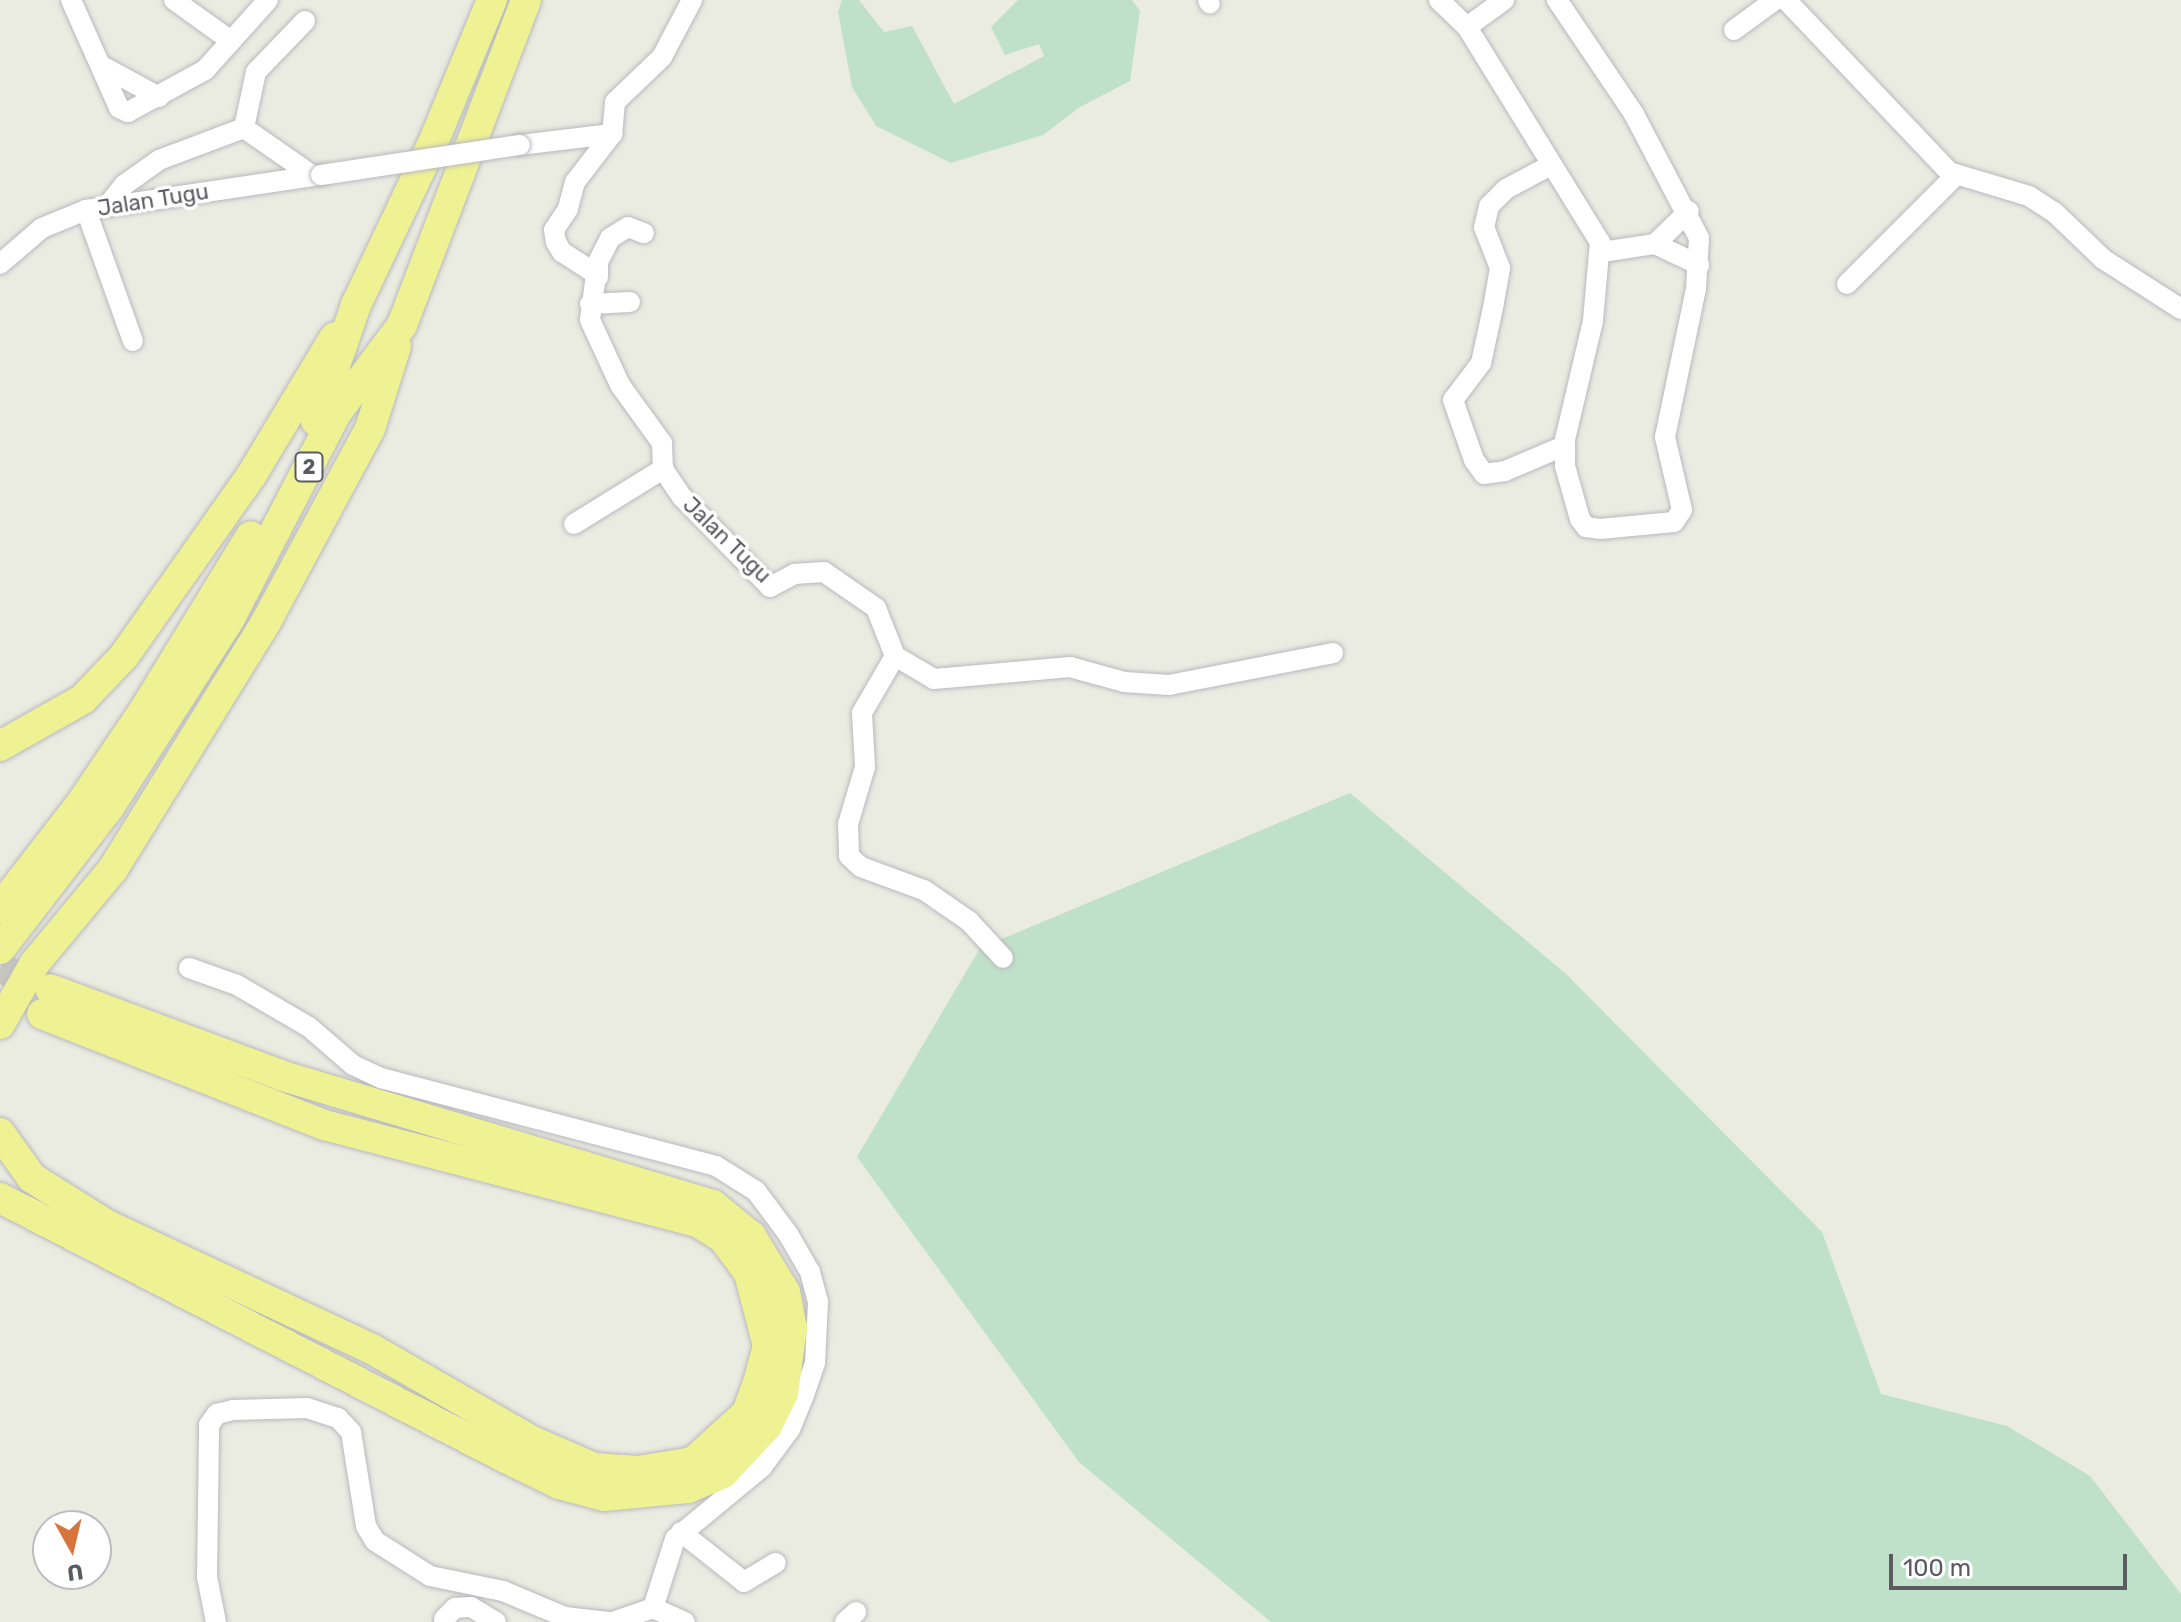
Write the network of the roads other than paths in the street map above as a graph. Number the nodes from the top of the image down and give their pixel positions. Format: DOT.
graph roads {
  1 [pos="71,0"];
  2 [pos="174,0"];
  3 [pos="268,0"];
  4 [pos="492,0"];
  5 [pos="526,0"];
  6 [pos="692,0"];
  7 [pos="1439,0"];
  8 [pos="1504,0"];
  9 [pos="1557,0"];
  10 [pos="1775,0"];
  11 [pos="1786,0"];
  12 [pos="305,21"];
  13 [pos="1467,27"];
  14 [pos="1734,30"];
  15 [pos="231,41"];
  16 [pos="102,66"];
  17 [pos="159,97"];
  18 [pos="615,102"];
  19 [pos="244,128"];
  20 [pos="612,134"];
  21 [pos="570,136"];
  22 [pos="1551,165"];
  23 [pos="317,176"];
  24 [pos="1955,176"];
  25 [pos="108,205"];
  26 [pos="86,210"];
  27 [pos="1689,211"];
  28 [pos="644,233"];
  29 [pos="1655,244"];
  30 [pos="1602,252"];
  31 [pos="0,264"];
  32 [pos="1699,265"];
  33 [pos="598,277"];
  34 [pos="1847,284"];
  35 [pos="630,302"];
  36 [pos="590,304"];
  37 [pos="356,305"];
  38 [pos="2181,309"];
  39 [pos="402,325"];
  40 [pos="133,341"];
  41 [pos="1564,446"];
  42 [pos="663,469"];
  43 [pos="574,524"];
  44 [pos="222,610"];
  45 [pos="1333,653"];
  46 [pos="895,656"];
  47 [pos="0,746"];
  48 [pos="67,844"];
  49 [pos="0,908"];
  50 [pos="0,949"];
  51 [pos="1003,958"];
  52 [pos="189,968"];
  53 [pos="0,1024"];
  54 [pos="0,1133"];
  55 [pos="0,1198"];
  56 [pos="681,1532"];
  57 [pos="776,1563"];
  58 [pos="653,1608"];
  59 [pos="444,1619"];
  60 [pos="216,1622"];
  61 [pos="496,1622"];
  62 [pos="610,1622"];
  63 [pos="685,1622"];
  1 -- 16 [label="street"];
  2 -- 15 [label="street"];
  3 -- 15 [label="street"];
  4 -- 37 [label="highway, 2"];
  5 -- 39 [label="highway, 2"];
  6 -- 18 [label="street"];
  7 -- 13 [label="street"];
  8 -- 13 [label="street"];
  9 -- 27 [label="street"];
  10 -- 14 [label="street"];
  11 -- 24 [label="street"];
  12 -- 19 [label="street"];
  13 -- 22 [label="street"];
  15 -- 17 [label="street"];
  16 -- 17 [label="street"];
  16 -- 17 [label="street"];
  18 -- 20 [label="street"];
  18 -- 21 [label="street"];
  19 -- 23 [label="street"];
  19 -- 25 [label="street"];
  20 -- 21 [label="street"];
  20 -- 33 [label="street"];
  21 -- 23 [label="street, Jalan Tugu, bridge"];
  22 -- 30 [label="street"];
  22 -- 41 [label="street"];
  23 -- 25 [label="street, Jalan Tugu"];
  24 -- 34 [label="street"];
  24 -- 38 [label="street"];
  25 -- 26 [label="street, Jalan Tugu"];
  26 -- 31 [label="street, Jalan Tugu"];
  26 -- 40 [label="street"];
  27 -- 29 [label="street"];
  27 -- 32 [label="street"];
  28 -- 33 [label="street"];
  29 -- 30 [label="street"];
  29 -- 32 [label="street"];
  30 -- 41 [label="street"];
  32 -- 41 [label="street"];
  33 -- 36 [label="street"];
  35 -- 36 [label="street"];
  36 -- 42 [label="street, Jalan Tugu"];
  37 -- 44 [label="highway, 2"];
  37 -- 47 [label="highway"];
  39 -- 44 [label="highway, 2"];
  39 -- 53 [label="highway"];
  42 -- 43 [label="street"];
  42 -- 46 [label="street, Jalan Tugu"];
  44 -- 48 [label="highway, 2"];
  45 -- 46 [label="street"];
  46 -- 51 [label="street"];
  48 -- 49 [label="highway, 2"];
  48 -- 50 [label="highway, 2"];
  52 -- 56 [label="street"];
  54 -- 55 [label="highway"];
  56 -- 57 [label="street"];
  56 -- 58 [label="street"];
  58 -- 62 [label="street"];
  58 -- 63 [label="street"];
  59 -- 61 [label="street"];
  60 -- 62 [label="street"];
}
